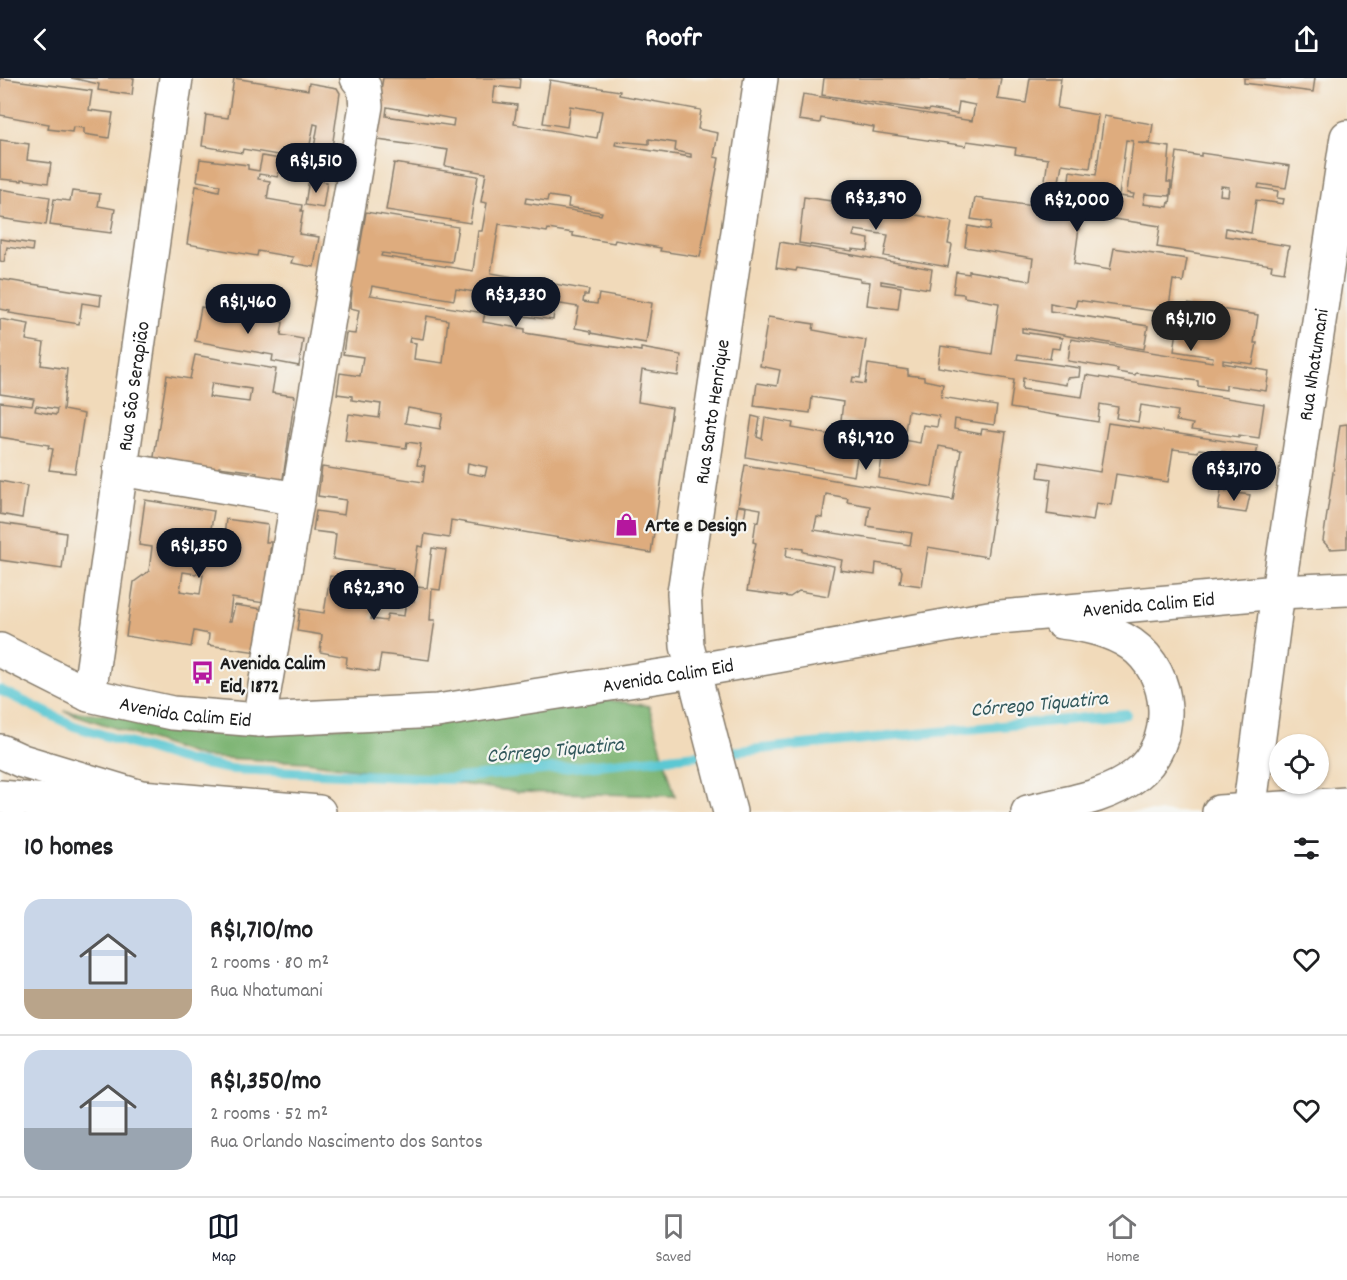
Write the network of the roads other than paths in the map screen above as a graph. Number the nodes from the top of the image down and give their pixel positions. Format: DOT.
graph roads {
  1 [pos="176,78"];
  2 [pos="357,78"];
  3 [pos="761,78"];
  4 [pos="1347,137"];
  5 [pos="120,469"];
  6 [pos="298,499"];
  7 [pos="1347,589"];
  8 [pos="1278,592"];
  9 [pos="989,618"];
  10 [pos="0,650"];
  11 [pos="697,686"];
  12 [pos="88,696"];
  13 [pos="259,720"];
  14 [pos="0,751"];
  15 [pos="0,797"];
  16 [pos="141,797"];
  17 [pos="726,798"];
  18 [pos="1347,804"];
  19 [pos="1239,811"];
  20 [pos="319,812"];
  21 [pos="1028,812"];
  1 -- 5 [label="street, Rua São Serapião"];
  2 -- 6 [label="street"];
  3 -- 11 [label="street, Rua Santo Henrique"];
  4 -- 8 [label="street, Rua Nhatumani"];
  5 -- 6 [label="street"];
  5 -- 12 [label="street, Rua São Serapião"];
  6 -- 13 [label="street"];
  7 -- 8 [label="street, Avenida Calim Eid"];
  8 -- 9 [label="street, Avenida Calim Eid"];
  8 -- 19 [label="street, Rua Nhatumani"];
  9 -- 11 [label="street, Avenida Calim Eid"];
  9 -- 21 [label="street"];
  10 -- 12 [label="street, Avenida Calim Eid"];
  11 -- 13 [label="street, Avenida Calim Eid"];
  11 -- 17 [label="street, Rua Santo Henrique"];
  12 -- 13 [label="street, Avenida Calim Eid"];
  14 -- 16 [label="street"];
  15 -- 16 [label="street"];
  16 -- 20 [label="street"];
  18 -- 19 [label="street"];
}
